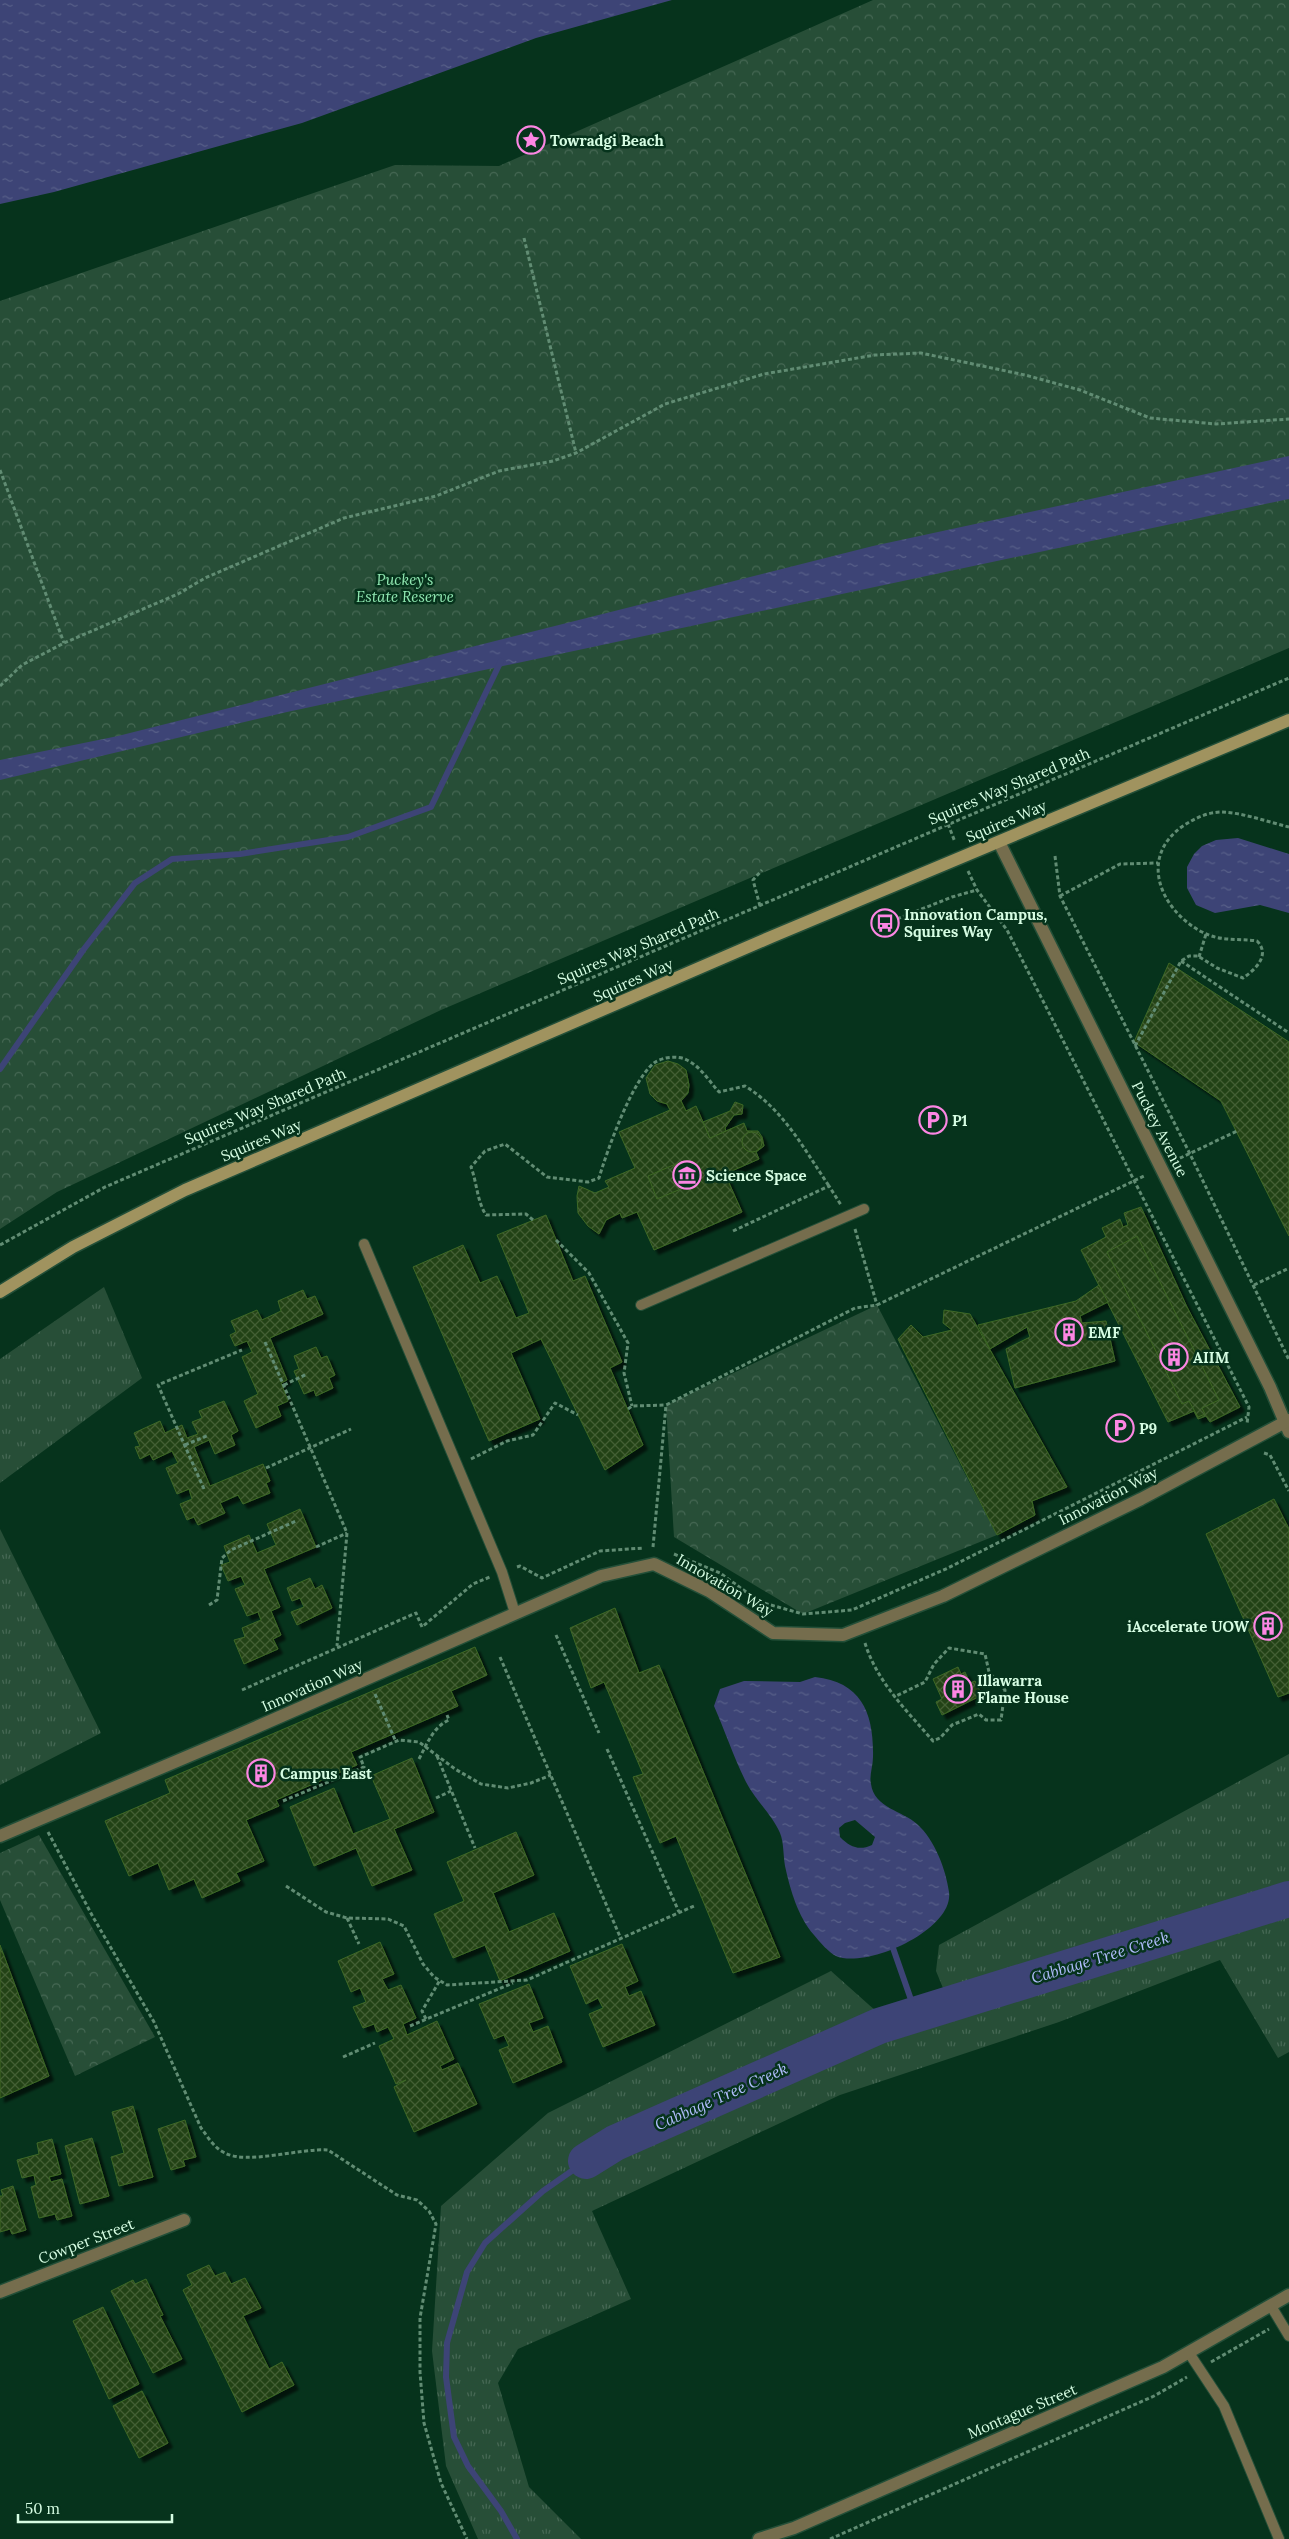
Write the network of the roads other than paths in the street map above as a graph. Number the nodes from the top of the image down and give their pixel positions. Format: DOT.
graph roads {
  1 [pos="1289,720"];
  2 [pos="999,842"];
  3 [pos="864,1209"];
  4 [pos="364,1244"];
  5 [pos="0,1292"];
  6 [pos="641,1305"];
  7 [pos="1288,1424"];
  8 [pos="515,1613"];
  9 [pos="0,1836"];
  10 [pos="184,2220"];
  11 [pos="0,2292"];
  12 [pos="1289,2295"];
  13 [pos="1270,2306"];
  14 [pos="1289,2336"];
  15 [pos="1189,2353"];
  16 [pos="759,2539"];
  17 [pos="1279,2539"];
  1 -- 2 [label="main road, Squires Way"];
  2 -- 5 [label="main road, Squires Way"];
  2 -- 7 [label="street, Puckey Avenue"];
  3 -- 6 [label="lane"];
  4 -- 8 [label="lane"];
  7 -- 8 [label="street, Innovation Way"];
  8 -- 9 [label="street, Innovation Way"];
  10 -- 11 [label="street, Cowper Street"];
  12 -- 13 [label="street, Montague Street"];
  13 -- 14 [label="lane"];
  13 -- 15 [label="street, Montague Street"];
  15 -- 16 [label="street, Montague Street"];
  15 -- 17 [label="lane"];
}
